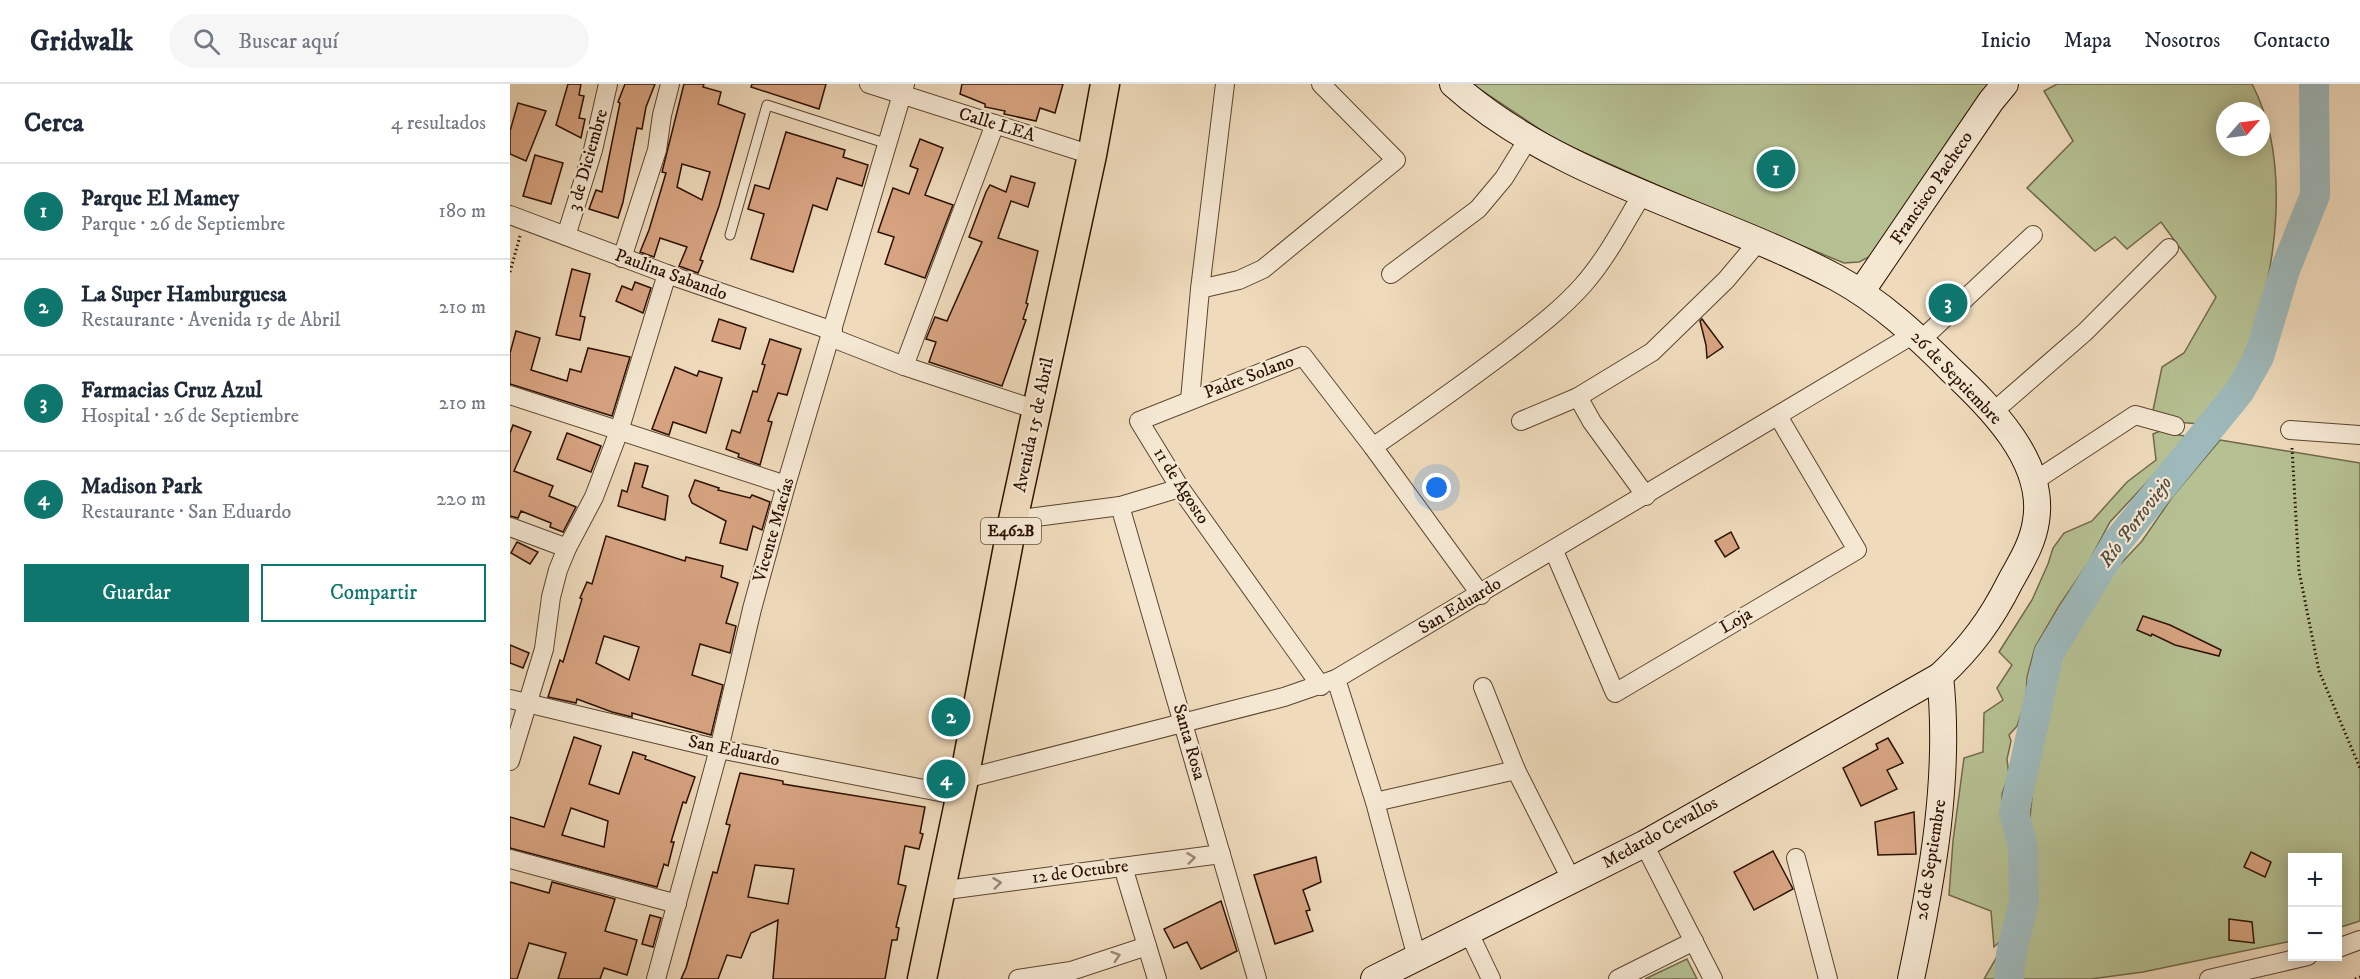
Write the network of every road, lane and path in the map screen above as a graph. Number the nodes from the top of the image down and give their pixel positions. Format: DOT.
graph roads {
  1 [pos="609,84"];
  2 [pos="670,84"];
  3 [pos="869,84"];
  4 [pos="1105,84"];
  5 [pos="1225,84"];
  6 [pos="1321,84"];
  7 [pos="1454,84"];
  8 [pos="2005,84"];
  9 [pos="904,90"];
  10 [pos="995,124"];
  11 [pos="1528,139"];
  12 [pos="888,144"];
  13 [pos="1092,155"];
  14 [pos="1643,193"];
  15 [pos="517,218"];
  16 [pos="730,235"];
  17 [pos="2033,235"];
  18 [pos="566,236"];
  19 [pos="1758,242"];
  20 [pos="2169,248"];
  21 [pos="622,258"];
  22 [pos="510,272"];
  23 [pos="667,274"];
  24 [pos="1391,274"];
  25 [pos="1200,289"];
  26 [pos="1861,292"];
  27 [pos="832,334"];
  28 [pos="1918,337"];
  29 [pos="904,366"];
  30 [pos="510,394"];
  31 [pos="1578,397"];
  32 [pos="1190,400"];
  33 [pos="1037,410"];
  34 [pos="1993,412"];
  35 [pos="1778,416"];
  36 [pos="1521,421"];
  37 [pos="2175,426"];
  38 [pos="619,430"];
  39 [pos="2290,430"];
  40 [pos="2360,435"];
  41 [pos="1373,447"];
  42 [pos="2033,482"];
  43 [pos="786,485"];
  44 [pos="1180,489"];
  45 [pos="1646,496"];
  46 [pos="1120,506"];
  47 [pos="1013,520"];
  48 [pos="510,527"];
  49 [pos="567,548"];
  50 [pos="1554,551"];
  51 [pos="1481,595"];
  52 [pos="1940,676"];
  53 [pos="1328,683"];
  54 [pos="1483,687"];
  55 [pos="510,699"];
  56 [pos="529,704"];
  57 [pos="1183,724"];
  58 [pos="719,749"];
  59 [pos="510,761"];
  60 [pos="2360,768"];
  61 [pos="1516,770"];
  62 [pos="962,787"];
  63 [pos="1375,802"];
  64 [pos="1644,843"];
  65 [pos="1221,854"];
  66 [pos="1796,858"];
  67 [pos="510,859"];
  68 [pos="1123,867"];
  69 [pos="1572,881"];
  70 [pos="939,891"];
  71 [pos="677,904"];
  72 [pos="1469,933"];
  73 [pos="2360,940"];
  74 [pos="1694,941"];
  75 [pos="1147,946"];
  76 [pos="2342,946"];
  77 [pos="1417,958"];
  78 [pos="2290,961"];
  79 [pos="1914,976"];
  80 [pos="2360,977"];
  81 [pos="656,979"];
  82 [pos="922,979"];
  83 [pos="1018,979"];
  84 [pos="1157,979"];
  85 [pos="1257,979"];
  86 [pos="1374,979"];
  87 [pos="1491,979"];
  88 [pos="1618,979"];
  89 [pos="1713,979"];
  90 [pos="1828,979"];
  91 [pos="2209,979"];
  92 [pos="2355,979"];
  1 -- 18 [label="street, 3 de Diciembre"];
  2 -- 21 [label="street"];
  3 -- 9 [label="street, Calle LEA"];
  4 -- 13 [label="main road, Avenida 15 de Abril / E462B"];
  5 -- 25 [label="street"];
  6 -- 25 [label="street"];
  7 -- 11 [label="street, 26 de Septiembre"];
  8 -- 26 [label="street, Francisco Pacheco"];
  9 -- 10 [label="street, Calle LEA"];
  9 -- 12 [label="street, Vicente Macías"];
  10 -- 13 [label="street, Calle LEA"];
  10 -- 29 [label="street"];
  11 -- 14 [label="street, 26 de Septiembre"];
  11 -- 24 [label="street"];
  12 -- 16 [label="lane"];
  12 -- 27 [label="street, Vicente Macías"];
  13 -- 33 [label="main road, Avenida 15 de Abril / E462B"];
  14 -- 19 [label="street, 26 de Septiembre"];
  14 -- 41 [label="street"];
  15 -- 18 [label="street, Paulina Sabando"];
  15 -- 22 [label="path"];
  17 -- 28 [label="street, San Eduardo"];
  18 -- 21 [label="street, Paulina Sabando"];
  19 -- 26 [label="street, 26 de Septiembre"];
  19 -- 31 [label="street"];
  20 -- 34 [label="street"];
  21 -- 23 [label="street, Paulina Sabando"];
  23 -- 27 [label="street, Paulina Sabando"];
  23 -- 38 [label="street"];
  25 -- 32 [label="street"];
  26 -- 28 [label="street, 26 de Septiembre"];
  27 -- 29 [label="street, Paulina Sabando"];
  27 -- 43 [label="street, Vicente Macías"];
  28 -- 34 [label="street, 26 de Septiembre"];
  28 -- 35 [label="street, San Eduardo"];
  29 -- 33 [label="street, Paulina Sabando"];
  30 -- 38 [label="street"];
  31 -- 36 [label="street"];
  31 -- 45 [label="street"];
  32 -- 41 [label="street, Padre Solano"];
  32 -- 44 [label="street, 11 de Agosto"];
  33 -- 47 [label="main road, Avenida 15 de Abril / E462B"];
  34 -- 42 [label="street, 26 de Septiembre"];
  35 -- 45 [label="street, San Eduardo"];
  35 -- 50 [label="street, Loja"];
  37 -- 42 [label="street"];
  38 -- 43 [label="street"];
  38 -- 49 [label="street"];
  39 -- 40 [label="street"];
  39 -- 60 [label="path"];
  41 -- 51 [label="street"];
  42 -- 52 [label="street, 26 de Septiembre"];
  43 -- 58 [label="street, Vicente Macías"];
  44 -- 46 [label="street"];
  44 -- 53 [label="street, 11 de Agosto"];
  45 -- 50 [label="street, San Eduardo"];
  46 -- 47 [label="street"];
  46 -- 57 [label="street, Santa Rosa"];
  47 -- 62 [label="main road, Avenida 15 de Abril / E462B"];
  48 -- 49 [label="street"];
  49 -- 56 [label="street"];
  50 -- 51 [label="street, San Eduardo"];
  51 -- 53 [label="street, San Eduardo"];
  52 -- 64 [label="street, Medardo Cevallos"];
  52 -- 79 [label="street, 26 de Septiembre"];
  53 -- 57 [label="street, San Eduardo"];
  53 -- 63 [label="street, 11 de Agosto"];
  54 -- 61 [label="street"];
  55 -- 56 [label="street, San Eduardo"];
  56 -- 58 [label="street, San Eduardo"];
  56 -- 59 [label="street"];
  57 -- 62 [label="street, San Eduardo"];
  57 -- 65 [label="street, Santa Rosa"];
  58 -- 62 [label="street, San Eduardo"];
  58 -- 71 [label="street, Vicente Macías"];
  61 -- 63 [label="street"];
  61 -- 69 [label="street"];
  62 -- 70 [label="main road, Avenida 15 de Abril / E462B"];
  63 -- 77 [label="street, 11 de Agosto"];
  64 -- 69 [label="street, Medardo Cevallos"];
  64 -- 74 [label="street"];
  68 -- 65 [label="street, 12 de Octubre, one-way"];
  65 -- 85 [label="street, Santa Rosa"];
  66 -- 90 [label="street"];
  67 -- 71 [label="street"];
  70 -- 68 [label="street, 12 de Octubre, one-way"];
  68 -- 75 [label="street"];
  69 -- 72 [label="street, Medardo Cevallos"];
  70 -- 82 [label="main road, Avenida 15 de Abril / E462B"];
  71 -- 81 [label="street, Vicente Macías"];
  72 -- 77 [label="street, Medardo Cevallos"];
  72 -- 87 [label="street"];
  73 -- 76 [label="street"];
  74 -- 88 [label="street"];
  74 -- 89 [label="street"];
  83 -- 75 [label="street, one-way"];
  75 -- 84 [label="street"];
  77 -- 86 [label="street, Medardo Cevallos"];
  78 -- 91 [label="street"];
  80 -- 92 [label="path"];
}
